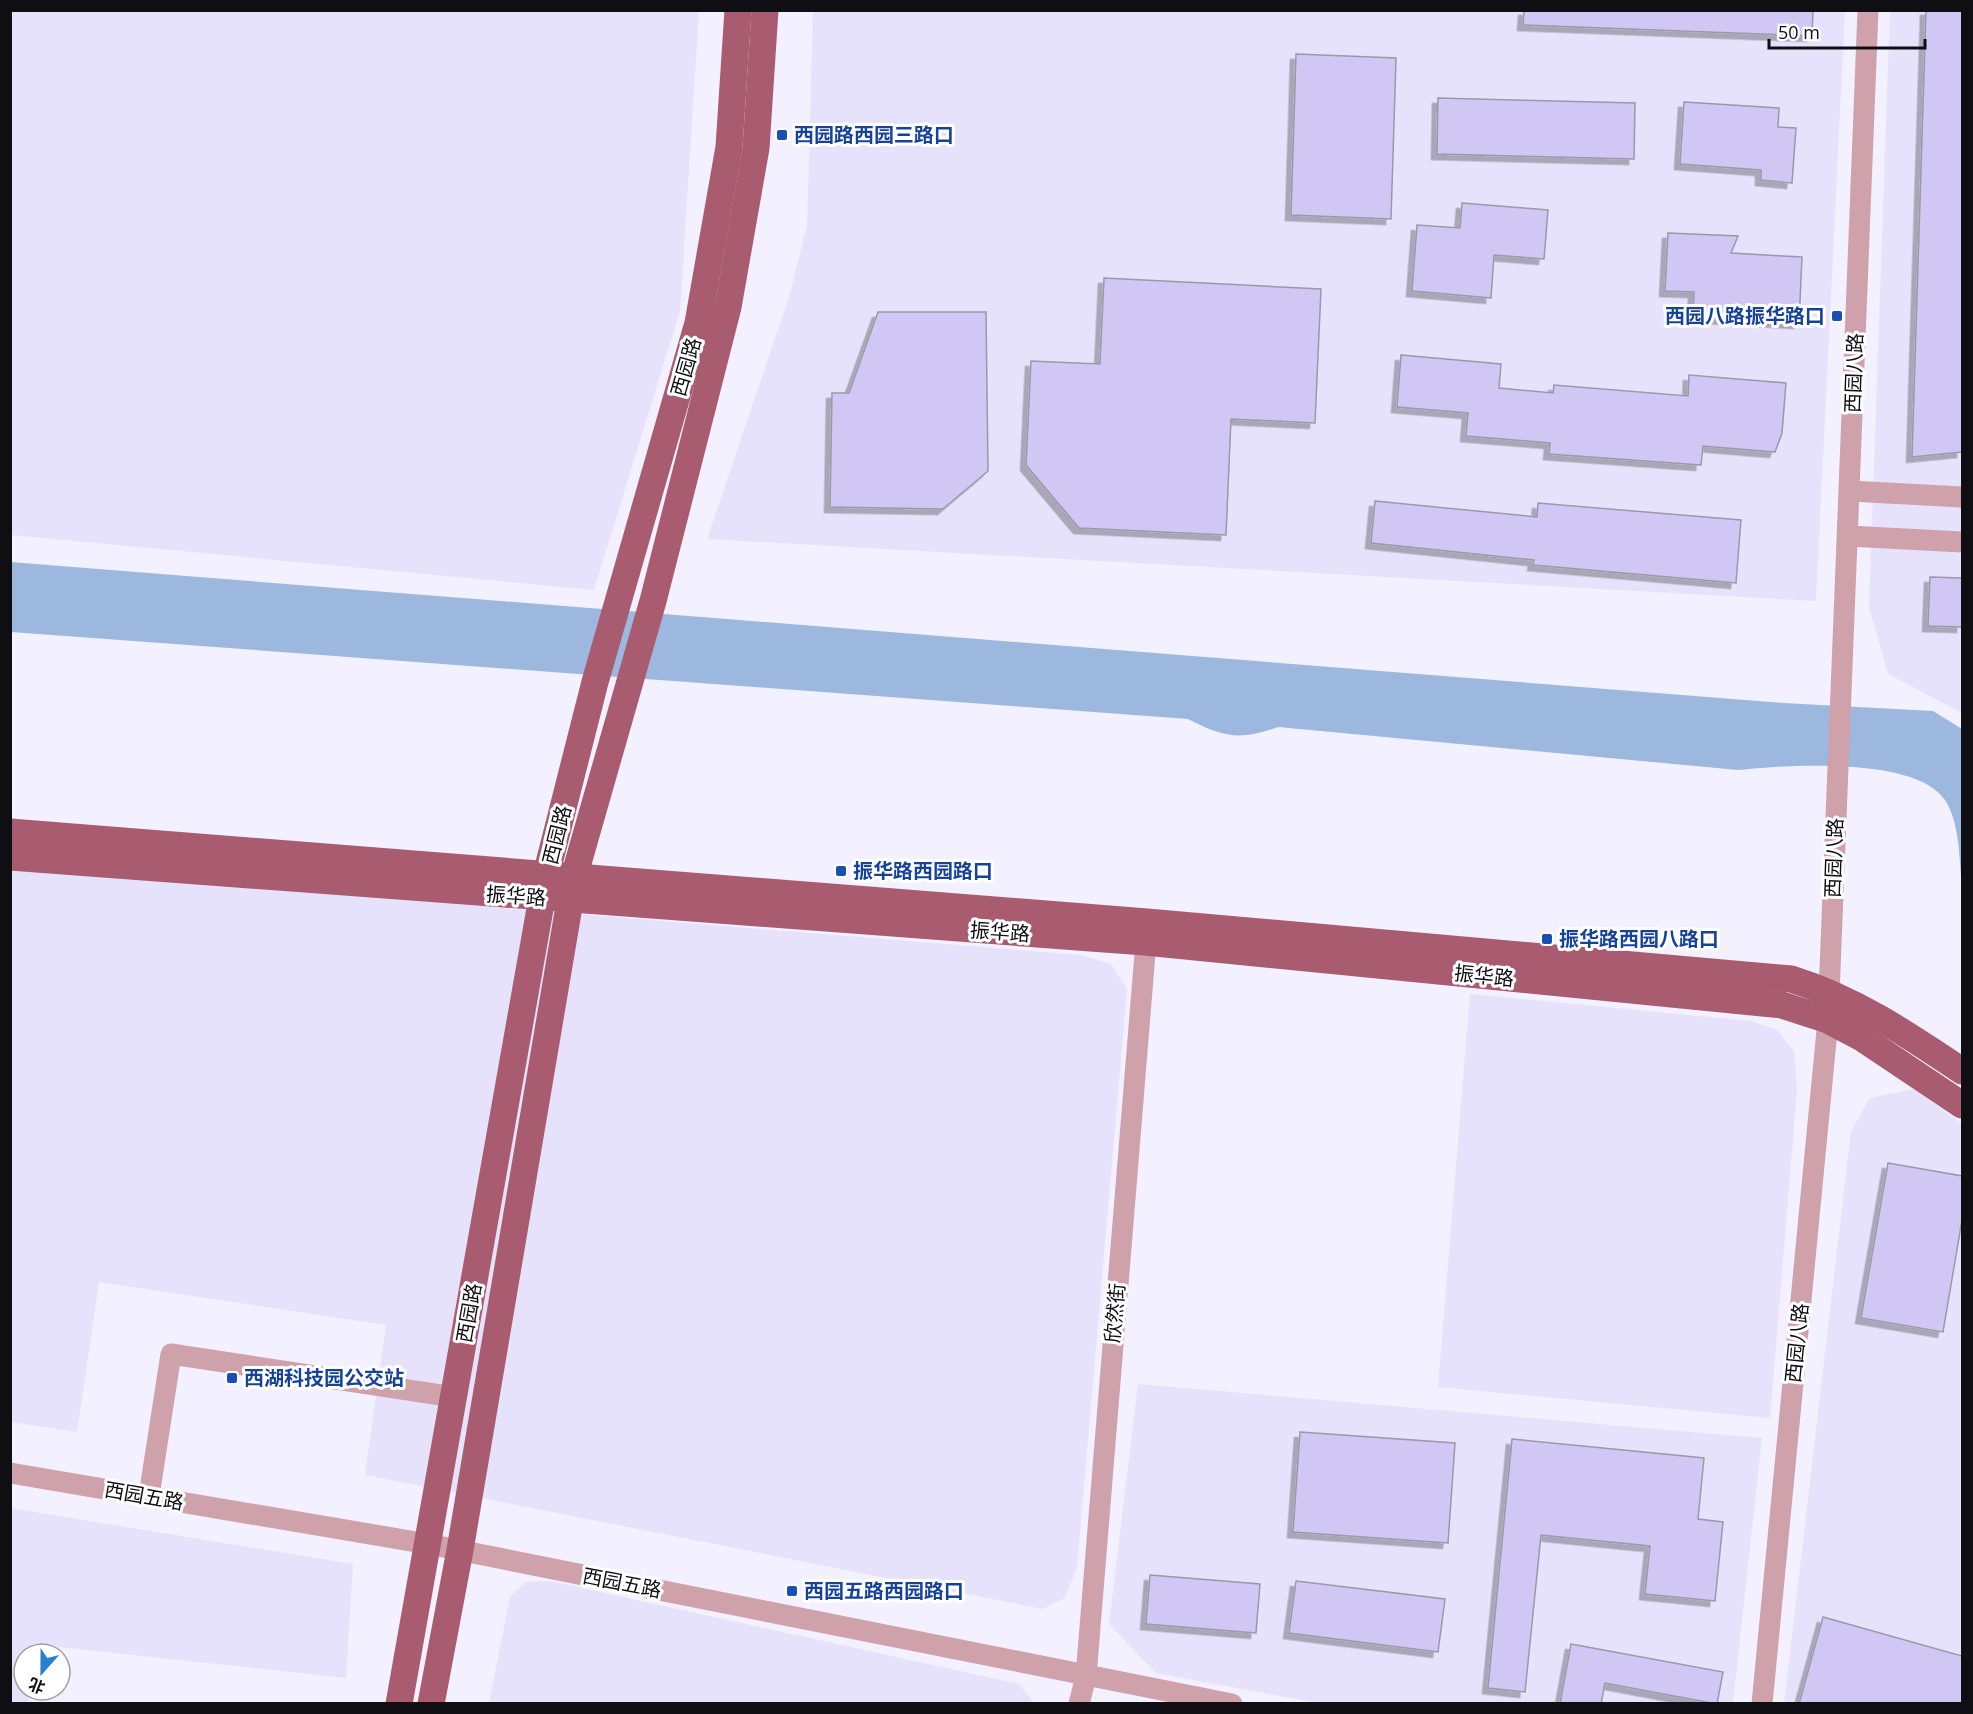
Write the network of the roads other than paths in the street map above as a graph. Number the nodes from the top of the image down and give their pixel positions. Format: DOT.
graph roads {
  1 [pos="738,10"];
  2 [pos="765,10"];
  3 [pos="1868,10"];
  4 [pos="1962,487"];
  5 [pos="1850,490"];
  6 [pos="1916,494"];
  7 [pos="1962,497"];
  8 [pos="1848,536"];
  9 [pos="1962,542"];
  10 [pos="10,832"];
  11 [pos="10,857"];
  12 [pos="544,886"];
  13 [pos="572,888"];
  14 [pos="1146,932"];
  15 [pos="1829,991"];
  16 [pos="1828,1020"];
  17 [pos="1962,1071"];
  18 [pos="1962,1105"];
  19 [pos="454,1397"];
  20 [pos="10,1473"];
  21 [pos="149,1496"];
  22 [pos="428,1544"];
  23 [pos="460,1550"];
  24 [pos="1086,1676"];
  25 [pos="399,1704"];
  26 [pos="431,1704"];
  27 [pos="1079,1704"];
  28 [pos="1232,1704"];
  29 [pos="1762,1704"];
  1 -- 12 [label="main road, 西园路"];
  2 -- 13 [label="main road, 西园路"];
  3 -- 5 [label="street, 西园八路"];
  4 -- 6 [label="street"];
  5 -- 6 [label="street"];
  5 -- 8 [label="street, 西园八路"];
  6 -- 7 [label="street"];
  8 -- 9 [label="street"];
  8 -- 15 [label="street, 西园八路"];
  10 -- 12 [label="main road, 振华路"];
  11 -- 12 [label="main road, 振华路"];
  12 -- 13 [label="main road, 振华路"];
  12 -- 19 [label="main road, 西园路"];
  13 -- 14 [label="main road, 振华路"];
  13 -- 23 [label="main road, 西园路"];
  14 -- 15 [label="main road, 振华路"];
  14 -- 16 [label="main road, 振华路"];
  14 -- 24 [label="street, 欣然街"];
  15 -- 16 [label="street, 西园八路"];
  15 -- 17 [label="main road, 振华路"];
  16 -- 18 [label="main road, 振华路"];
  16 -- 29 [label="street, 西园八路"];
  19 -- 21 [label="street"];
  19 -- 22 [label="main road, 西园路"];
  20 -- 21 [label="street, 西园五路"];
  21 -- 22 [label="street, 西园五路"];
  22 -- 23 [label="street, 西园五路"];
  22 -- 25 [label="main road, 西园路"];
  23 -- 24 [label="street, 西园五路"];
  23 -- 26 [label="main road, 西园路"];
  24 -- 27 [label="street, 欣然街"];
  24 -- 28 [label="street, 西园五路"];
}
